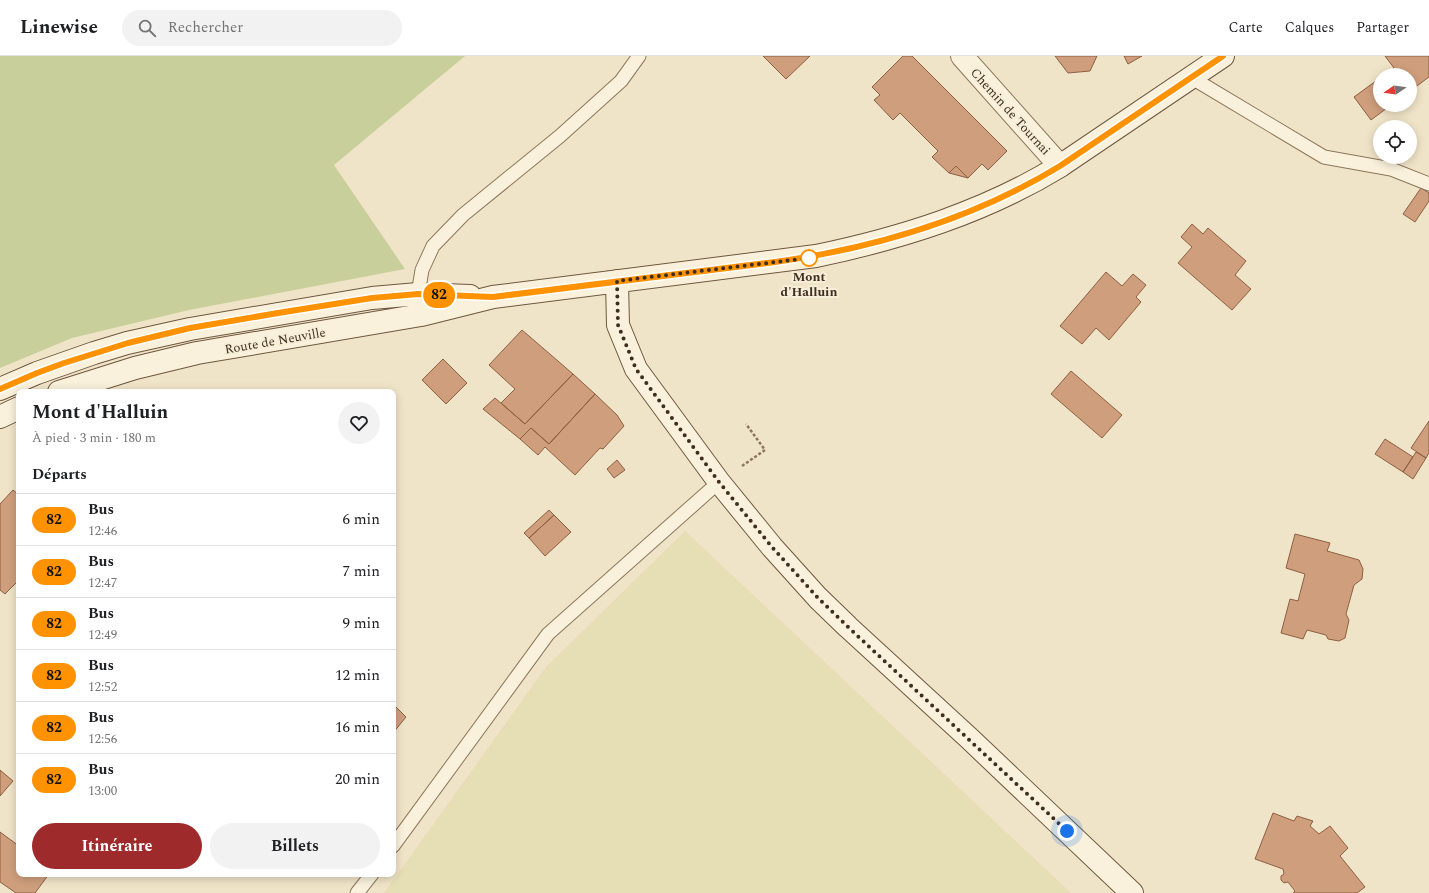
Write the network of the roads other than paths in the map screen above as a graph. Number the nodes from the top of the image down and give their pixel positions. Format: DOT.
graph roads {
  1 [pos="639,56"];
  2 [pos="962,56"];
  3 [pos="1223,56"];
  4 [pos="1192,78"];
  5 [pos="1060,166"];
  6 [pos="1429,184"];
  7 [pos="617,281"];
  8 [pos="418,294"];
  9 [pos="493,297"];
  10 [pos="421,316"];
  11 [pos="0,389"];
  12 [pos="68,389"];
  13 [pos="16,409"];
  14 [pos="0,417"];
  15 [pos="719,482"];
  16 [pos="396,842"];
  17 [pos="370,877"];
  18 [pos="357,893"];
  19 [pos="1132,893"];
  1 -- 8 [label="lane"];
  2 -- 5 [label="main road, Chemin de Tournai"];
  3 -- 4 [label="main road, Route de Neuville"];
  4 -- 5 [label="main road, Route de Neuville"];
  4 -- 6 [label="lane"];
  5 -- 7 [label="main road, Route de Neuville"];
  7 -- 9 [label="main road, Route de Neuville"];
  7 -- 15 [label="main road"];
  8 -- 9 [label="main road, Route de Neuville"];
  8 -- 10 [label="lane"];
  8 -- 11 [label="main road, Route de Neuville"];
  9 -- 10 [label="main road, Route de Neuville"];
  10 -- 12 [label="main road, Route de Neuville"];
  13 -- 14 [label="main road"];
  15 -- 16 [label="lane"];
  15 -- 19 [label="main road"];
  17 -- 18 [label="lane"];
}
